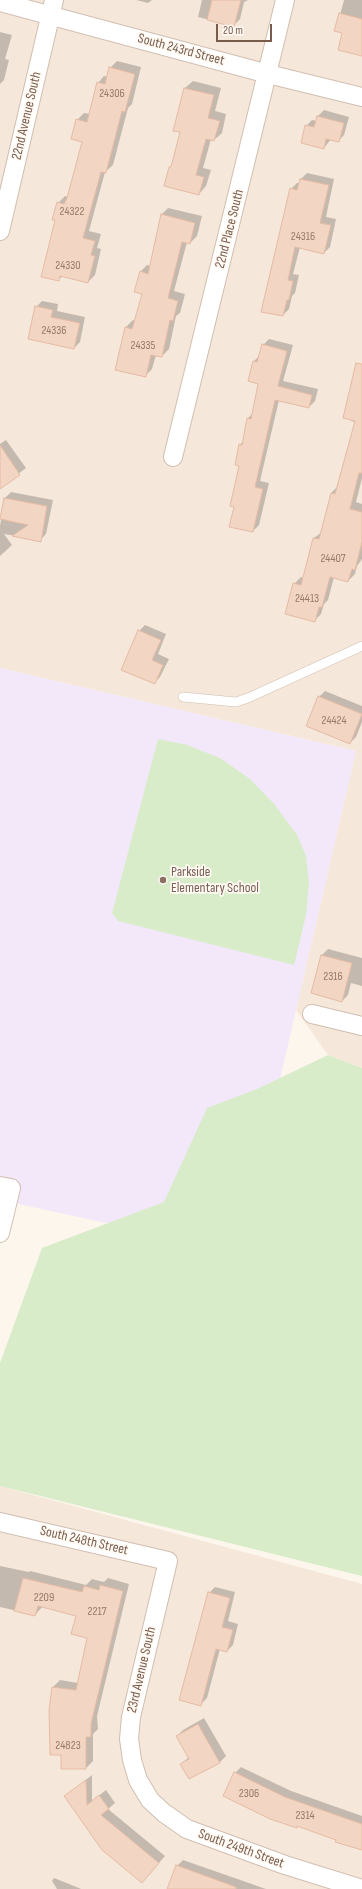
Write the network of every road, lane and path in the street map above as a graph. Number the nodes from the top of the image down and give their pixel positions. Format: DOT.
graph roads {
  1 [pos="285,0"];
  2 [pos="0,2"];
  3 [pos="52,7"];
  4 [pos="268,74"];
  5 [pos="362,97"];
  6 [pos="0,231"];
  7 [pos="173,457"];
  8 [pos="362,646"];
  9 [pos="183,697"];
  10 [pos="312,1014"];
  11 [pos="362,1026"];
  12 [pos="5,1187"];
  13 [pos="0,1233"];
  14 [pos="0,1522"];
  15 [pos="168,1561"];
  16 [pos="138,1780"];
  17 [pos="362,1889"];
  1 -- 4 [label="street, 22nd Place South"];
  2 -- 3 [label="street, South 243rd Street"];
  3 -- 4 [label="street, South 243rd Street"];
  3 -- 6 [label="street, 22nd Avenue South"];
  4 -- 5 [label="street, South 243rd Street"];
  4 -- 7 [label="street, 22nd Place South"];
  8 -- 9 [label="lane"];
  10 -- 11 [label="street"];
  12 -- 13 [label="street"];
  14 -- 15 [label="street, South 248th Street"];
  15 -- 16 [label="street, 23rd Avenue South"];
  16 -- 17 [label="street, South 249th Street"];
}
